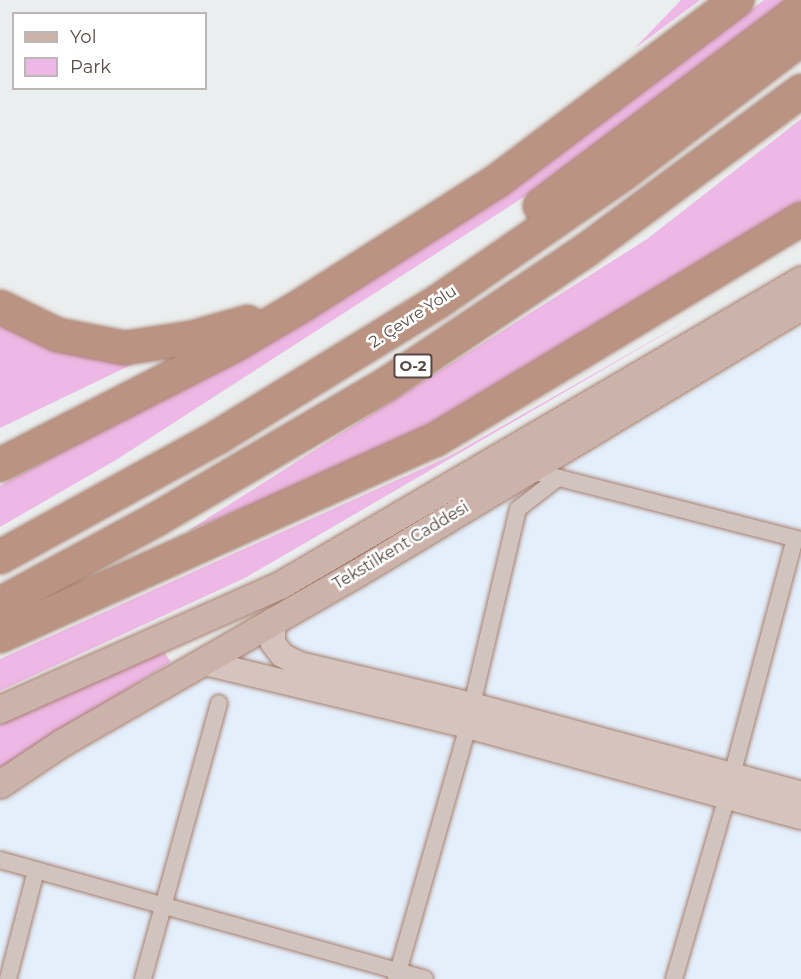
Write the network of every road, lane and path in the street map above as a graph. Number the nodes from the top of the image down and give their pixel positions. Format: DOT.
graph roads {
  1 [pos="737,0"];
  2 [pos="801,9"];
  3 [pos="801,39"];
  4 [pos="801,91"];
  5 [pos="801,219"];
  6 [pos="801,280"];
  7 [pos="328,287"];
  8 [pos="436,303"];
  9 [pos="801,306"];
  10 [pos="0,307"];
  11 [pos="0,465"];
  12 [pos="528,470"];
  13 [pos="558,478"];
  14 [pos="798,540"];
  15 [pos="0,557"];
  16 [pos="0,604"];
  17 [pos="273,620"];
  18 [pos="202,621"];
  19 [pos="173,631"];
  20 [pos="0,636"];
  21 [pos="209,657"];
  22 [pos="219,703"];
  23 [pos="0,709"];
  24 [pos="470,716"];
  25 [pos="0,784"];
  26 [pos="729,786"];
  27 [pos="801,794"];
  28 [pos="801,817"];
  29 [pos="0,860"];
  30 [pos="36,871"];
  31 [pos="163,907"];
  32 [pos="397,976"];
  33 [pos="8,979"];
  34 [pos="143,979"];
  35 [pos="425,979"];
  36 [pos="674,979"];
  1 -- 7 [label="highway"];
  2 -- 8 [label="highway"];
  3 -- 8 [label="highway, 2. Çevre Yolu / O-2"];
  4 -- 16 [label="highway, O-2"];
  5 -- 20 [label="highway"];
  6 -- 18 [label="main road, Tekstilkent Caddesi"];
  7 -- 10 [label="highway"];
  7 -- 11 [label="highway"];
  8 -- 15 [label="highway, 2. Çevre Yolu / O-2"];
  9 -- 12 [label="main road, Tekstilkent Caddesi"];
  12 -- 13 [label="street"];
  12 -- 17 [label="main road, Tekstilkent Caddesi"];
  13 -- 14 [label="street"];
  13 -- 24 [label="street"];
  14 -- 26 [label="street"];
  17 -- 21 [label="main road, Tekstilkent Caddesi"];
  17 -- 24 [label="street"];
  18 -- 19 [label="main road, Tekstilkent Caddesi"];
  18 -- 21 [label="main road"];
  19 -- 21 [label="main road"];
  19 -- 23 [label="main road, Tekstilkent Caddesi"];
  21 -- 24 [label="street"];
  21 -- 25 [label="main road, Tekstilkent Caddesi"];
  22 -- 31 [label="street"];
  24 -- 26 [label="street"];
  24 -- 32 [label="street"];
  26 -- 27 [label="street"];
  26 -- 28 [label="street"];
  26 -- 36 [label="street"];
  29 -- 30 [label="street"];
  30 -- 31 [label="street"];
  30 -- 33 [label="street"];
  31 -- 32 [label="street"];
  31 -- 34 [label="street"];
  32 -- 35 [label="street"];
}
